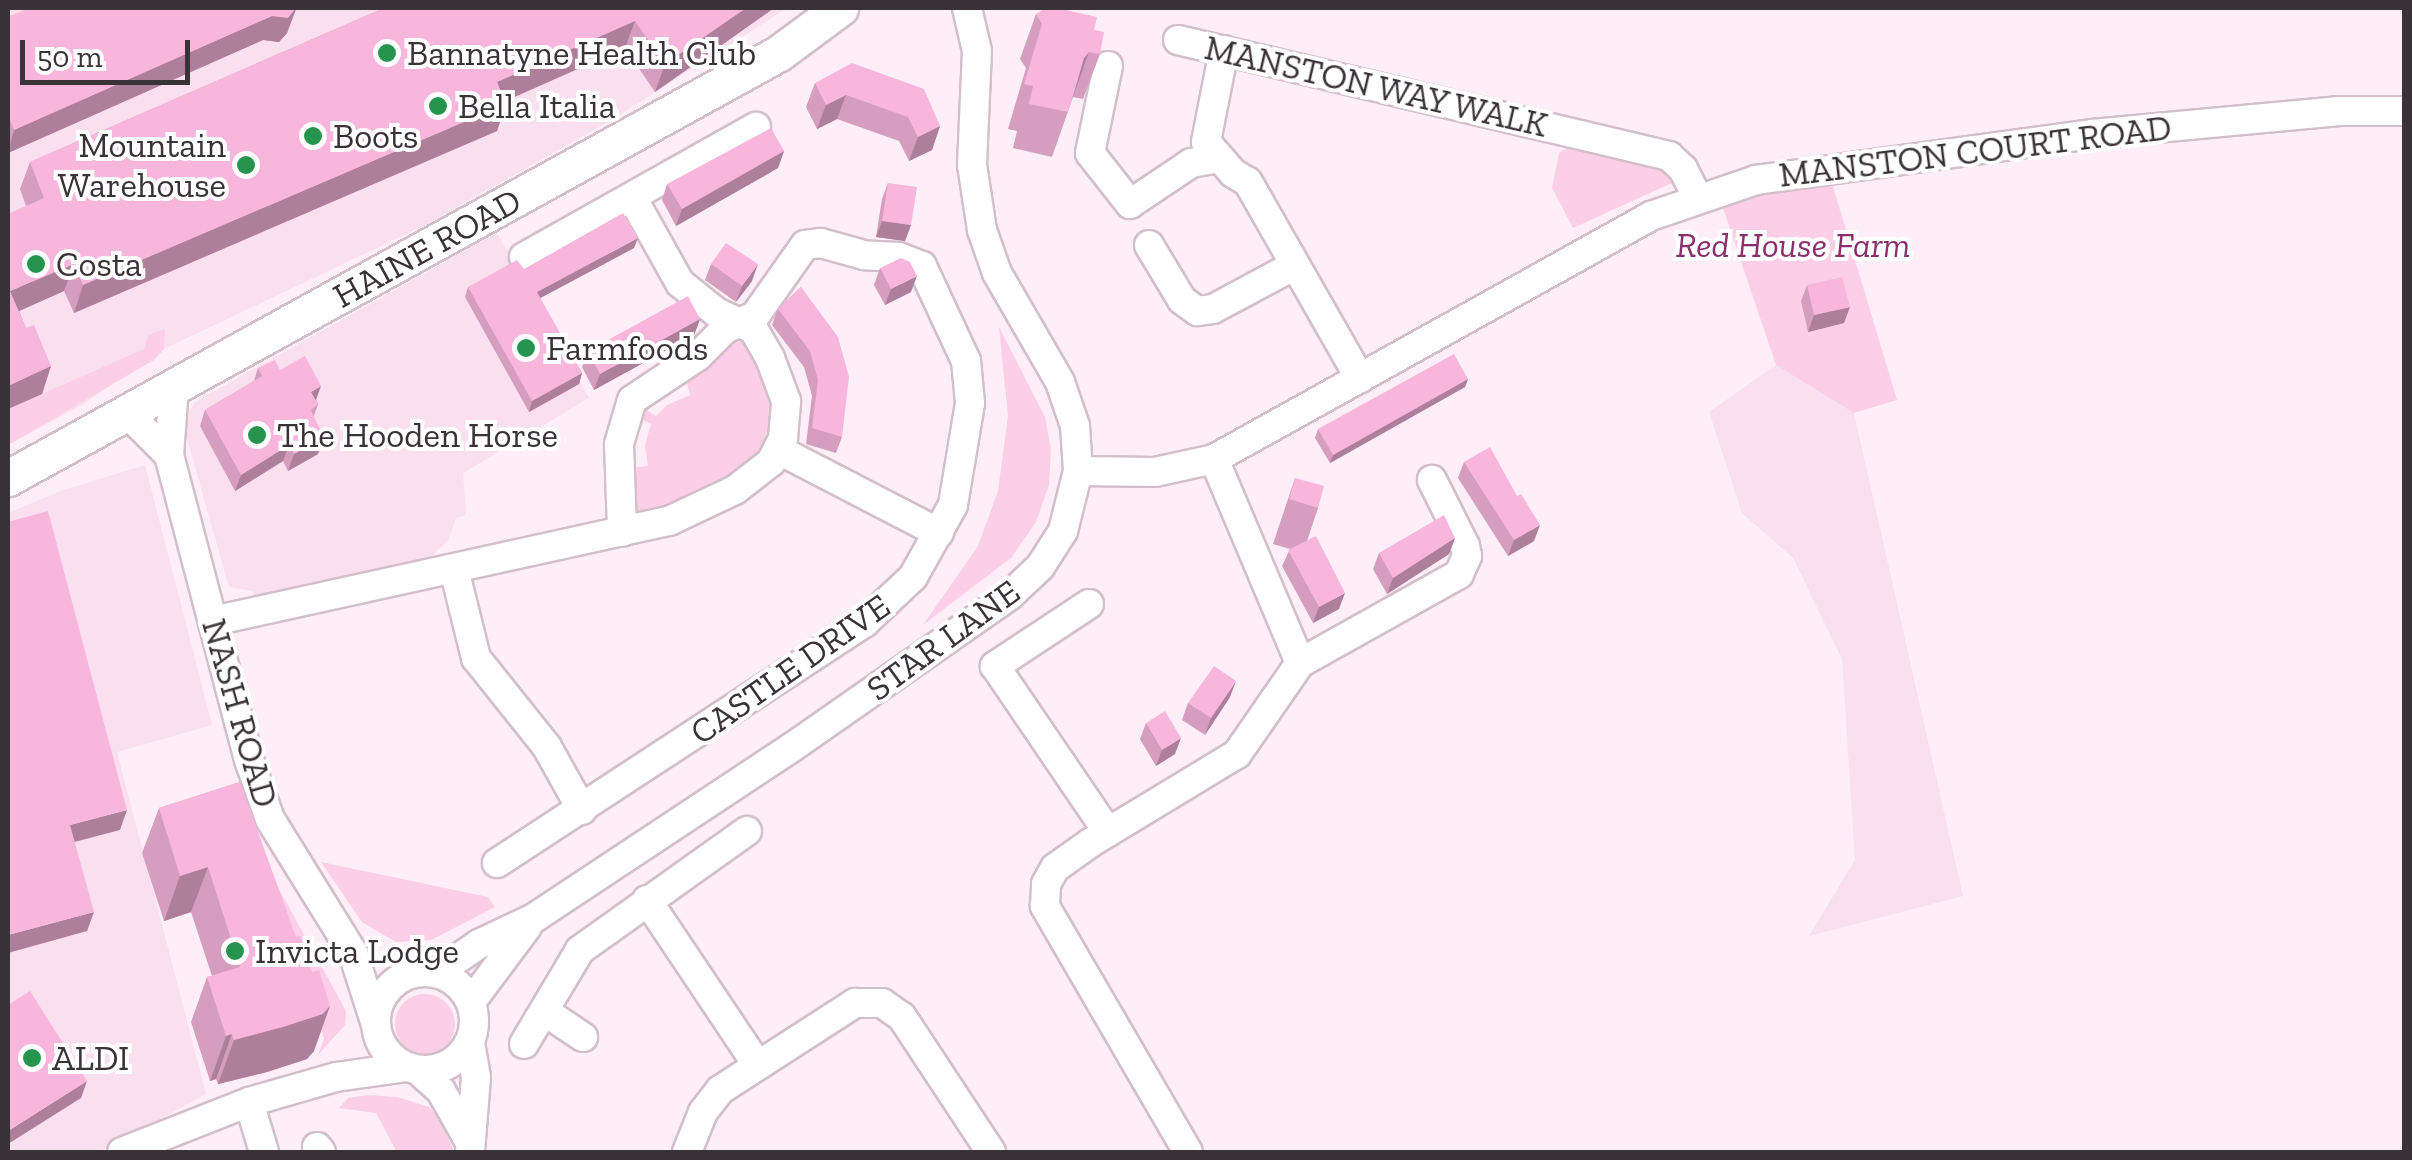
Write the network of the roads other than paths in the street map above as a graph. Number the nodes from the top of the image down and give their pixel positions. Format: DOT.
graph roads {
  1 [pos="840,8"];
  2 [pos="967,8"];
  3 [pos="1178,40"];
  4 [pos="1224,50"];
  5 [pos="1108,66"];
  6 [pos="2404,111"];
  7 [pos="756,128"];
  8 [pos="1220,158"];
  9 [pos="1696,197"];
  10 [pos="633,199"];
  11 [pos="1149,246"];
  12 [pos="524,257"];
  13 [pos="1295,265"];
  14 [pos="740,322"];
  15 [pos="1360,378"];
  16 [pos="174,387"];
  17 [pos="129,414"];
  18 [pos="779,450"];
  19 [pos="169,455"];
  20 [pos="1214,459"];
  21 [pos="1078,471"];
  22 [pos="8,478"];
  23 [pos="1432,480"];
  24 [pos="622,532"];
  25 [pos="939,533"];
  26 [pos="454,569"];
  27 [pos="1089,604"];
  28 [pos="213,620"];
  29 [pos="1300,664"];
  30 [pos="582,810"];
  31 [pos="747,831"];
  32 [pos="1108,832"];
  33 [pos="496,863"];
  34 [pos="647,900"];
  35 [pos="534,918"];
  36 [pos="354,953"];
  37 [pos="436,973"];
  38 [pos="405,976"];
  39 [pos="471,1002"];
  40 [pos="544,1010"];
  41 [pos="376,1026"];
  42 [pos="583,1037"];
  43 [pos="470,1042"];
  44 [pos="524,1044"];
  45 [pos="756,1063"];
  46 [pos="413,1069"];
  47 [pos="336,1077"];
  48 [pos="250,1102"];
  49 [pos="469,1146"];
  50 [pos="122,1152"];
  51 [pos="264,1152"];
  52 [pos="687,1152"];
  53 [pos="991,1152"];
  54 [pos="1188,1152"];
  1 -- 16 [label="main road, HAINE ROAD"];
  2 -- 21 [label="street, STAR LANE"];
  3 -- 4 [label="street, MANSTON WAY WALK"];
  4 -- 8 [label="street"];
  4 -- 9 [label="street, MANSTON WAY WALK"];
  5 -- 8 [label="street"];
  6 -- 9 [label="street, MANSTON COURT ROAD"];
  7 -- 10 [label="street"];
  8 -- 13 [label="street"];
  9 -- 15 [label="street"];
  10 -- 12 [label="street"];
  10 -- 14 [label="street"];
  11 -- 13 [label="street"];
  13 -- 15 [label="street"];
  14 -- 18 [label="street"];
  14 -- 24 [label="street"];
  14 -- 25 [label="street, CASTLE DRIVE"];
  15 -- 20 [label="street"];
  16 -- 17 [label="main road, HAINE ROAD"];
  16 -- 19 [label="street, NASH ROAD"];
  17 -- 19 [label="street, NASH ROAD"];
  17 -- 22 [label="main road, HAINE ROAD"];
  18 -- 24 [label="street"];
  18 -- 25 [label="street"];
  19 -- 28 [label="street, NASH ROAD"];
  20 -- 21 [label="street"];
  20 -- 29 [label="street"];
  21 -- 35 [label="street, STAR LANE"];
  23 -- 29 [label="street"];
  24 -- 26 [label="street"];
  25 -- 30 [label="street, CASTLE DRIVE"];
  26 -- 28 [label="street"];
  26 -- 30 [label="street"];
  27 -- 32 [label="street"];
  28 -- 36 [label="street, NASH ROAD"];
  29 -- 32 [label="street"];
  30 -- 33 [label="street, CASTLE DRIVE"];
  31 -- 34 [label="street"];
  32 -- 54 [label="street"];
  34 -- 40 [label="street"];
  34 -- 45 [label="street"];
  35 -- 37 [label="street, STAR LANE"];
  35 -- 39 [label="street, STAR LANE"];
  36 -- 38 [label="street"];
  36 -- 41 [label="street, NASH ROAD"];
  37 -- 38 [label="street"];
  37 -- 39 [label="street"];
  38 -- 41 [label="street"];
  39 -- 43 [label="street"];
  40 -- 42 [label="street"];
  40 -- 44 [label="street"];
  41 -- 46 [label="street"];
  41 -- 47 [label="street"];
  43 -- 46 [label="street"];
  43 -- 49 [label="street"];
  45 -- 52 [label="street"];
  45 -- 53 [label="street"];
  46 -- 47 [label="street"];
  46 -- 49 [label="street"];
  47 -- 48 [label="street"];
  48 -- 50 [label="street"];
  48 -- 51 [label="street"];
}
